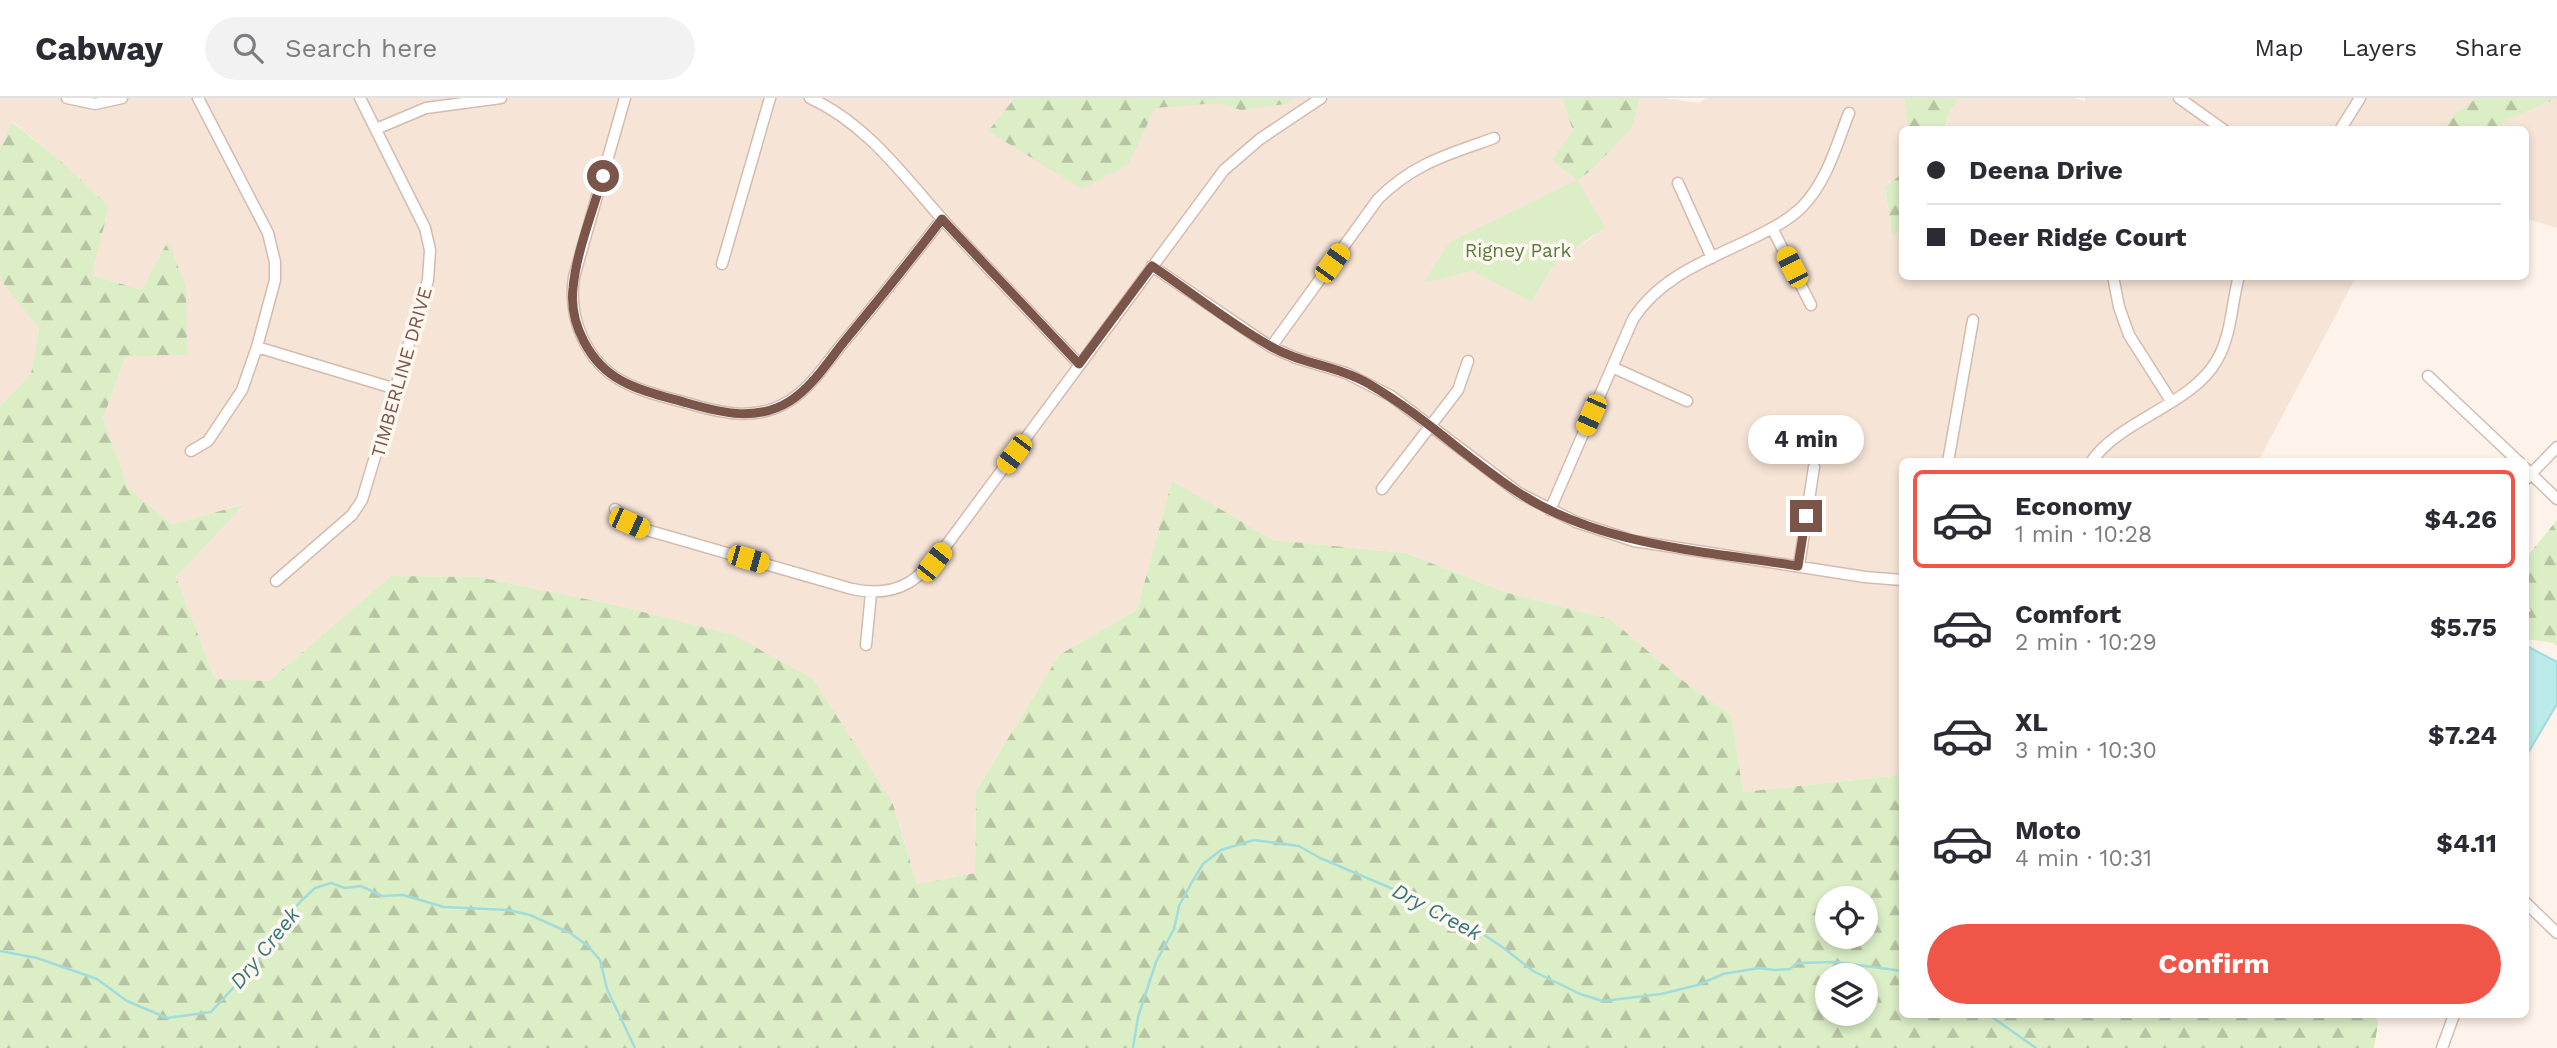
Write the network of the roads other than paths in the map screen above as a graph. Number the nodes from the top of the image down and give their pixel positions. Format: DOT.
graph roads {
  1 [pos="67,98"];
  2 [pos="122,98"];
  3 [pos="198,98"];
  4 [pos="360,98"];
  5 [pos="501,98"];
  6 [pos="625,98"];
  7 [pos="770,98"];
  8 [pos="810,98"];
  9 [pos="1321,98"];
  10 [pos="2179,98"];
  11 [pos="2360,98"];
  12 [pos="1849,113"];
  13 [pos="2218,126"];
  14 [pos="2342,126"];
  15 [pos="376,129"];
  16 [pos="1494,138"];
  17 [pos="1678,183"];
  18 [pos="942,219"];
  19 [pos="1772,228"];
  20 [pos="1712,258"];
  21 [pos="722,264"];
  22 [pos="1152,266"];
  23 [pos="2114,280"];
  24 [pos="2238,280"];
  25 [pos="1811,305"];
  26 [pos="1973,320"];
  27 [pos="257,347"];
  28 [pos="1271,347"];
  29 [pos="1468,361"];
  30 [pos="1079,364"];
  31 [pos="1612,367"];
  32 [pos="2428,376"];
  33 [pos="396,389"];
  34 [pos="1688,401"];
  35 [pos="2171,401"];
  36 [pos="1431,427"];
  37 [pos="2557,447"];
  38 [pos="191,451"];
  39 [pos="1949,458"];
  40 [pos="2095,458"];
  41 [pos="2515,458"];
  42 [pos="1814,467"];
  43 [pos="2529,472"];
  44 [pos="2529,476"];
  45 [pos="1382,489"];
  46 [pos="2557,499"];
  47 [pos="615,509"];
  48 [pos="1550,510"];
  49 [pos="1798,566"];
  50 [pos="1899,580"];
  51 [pos="276,581"];
  52 [pos="871,593"];
  53 [pos="866,645"];
  54 [pos="2529,910"];
  55 [pos="2557,933"];
  56 [pos="2453,1018"];
  57 [pos="2442,1048"];
  1 -- 2 [label="street"];
  3 -- 27 [label="street"];
  4 -- 15 [label="street, TIMBERLINE DRIVE"];
  5 -- 15 [label="street"];
  6 -- 18 [label="street"];
  7 -- 21 [label="street"];
  8 -- 18 [label="street"];
  9 -- 22 [label="street"];
  10 -- 13 [label="street"];
  11 -- 14 [label="street"];
  12 -- 19 [label="street"];
  15 -- 33 [label="street, TIMBERLINE DRIVE"];
  16 -- 28 [label="street"];
  17 -- 20 [label="street"];
  18 -- 30 [label="street"];
  19 -- 20 [label="street"];
  19 -- 25 [label="street"];
  20 -- 31 [label="street"];
  22 -- 28 [label="street"];
  22 -- 30 [label="street"];
  23 -- 35 [label="street"];
  24 -- 35 [label="street"];
  26 -- 39 [label="street"];
  27 -- 33 [label="street"];
  27 -- 38 [label="street"];
  28 -- 36 [label="street"];
  29 -- 36 [label="street"];
  30 -- 52 [label="street"];
  31 -- 34 [label="street"];
  31 -- 48 [label="street"];
  32 -- 41 [label="street"];
  33 -- 51 [label="street, TIMBERLINE DRIVE"];
  35 -- 40 [label="street"];
  36 -- 45 [label="street"];
  36 -- 48 [label="street"];
  37 -- 43 [label="street"];
  42 -- 49 [label="street"];
  44 -- 46 [label="street"];
  47 -- 52 [label="street"];
  48 -- 49 [label="street"];
  49 -- 50 [label="street"];
  52 -- 53 [label="street"];
  54 -- 55 [label="street"];
  56 -- 57 [label="street"];
}
